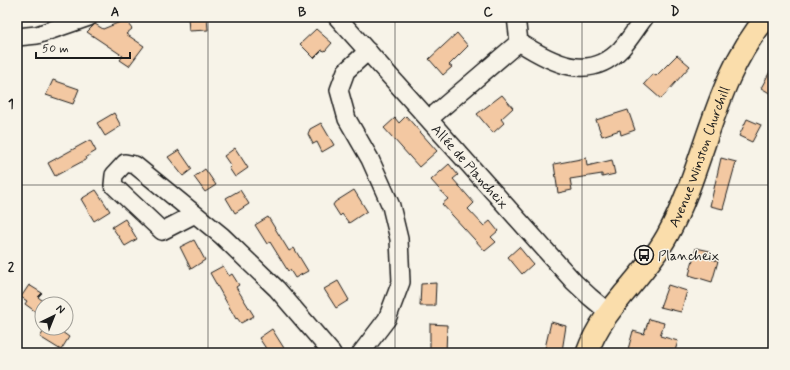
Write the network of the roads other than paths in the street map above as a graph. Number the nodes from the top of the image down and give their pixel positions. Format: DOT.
graph roads {
  1 [pos="89,17"];
  2 [pos="337,17"];
  3 [pos="516,17"];
  4 [pos="645,17"];
  5 [pos="767,17"];
  6 [pos="17,37"];
  7 [pos="519,42"];
  8 [pos="368,51"];
  9 [pos="429,119"];
  10 [pos="195,214"];
  11 [pos="608,312"];
  12 [pos="332,353"];
  13 [pos="361,353"];
  14 [pos="587,353"];
  1 -- 6 [label="street"];
  2 -- 8 [label="street, Allée de Plancheix"];
  3 -- 7 [label="street"];
  4 -- 7 [label="street"];
  5 -- 11 [label="main road, Avenue Winston Churchill"];
  7 -- 9 [label="street"];
  8 -- 9 [label="street, Allée de Plancheix"];
  8 -- 13 [label="street"];
  9 -- 11 [label="street, Allée de Plancheix"];
  10 -- 10 [label="street"];
  10 -- 12 [label="street"];
  11 -- 14 [label="main road, Avenue Winston Churchill"];
}
